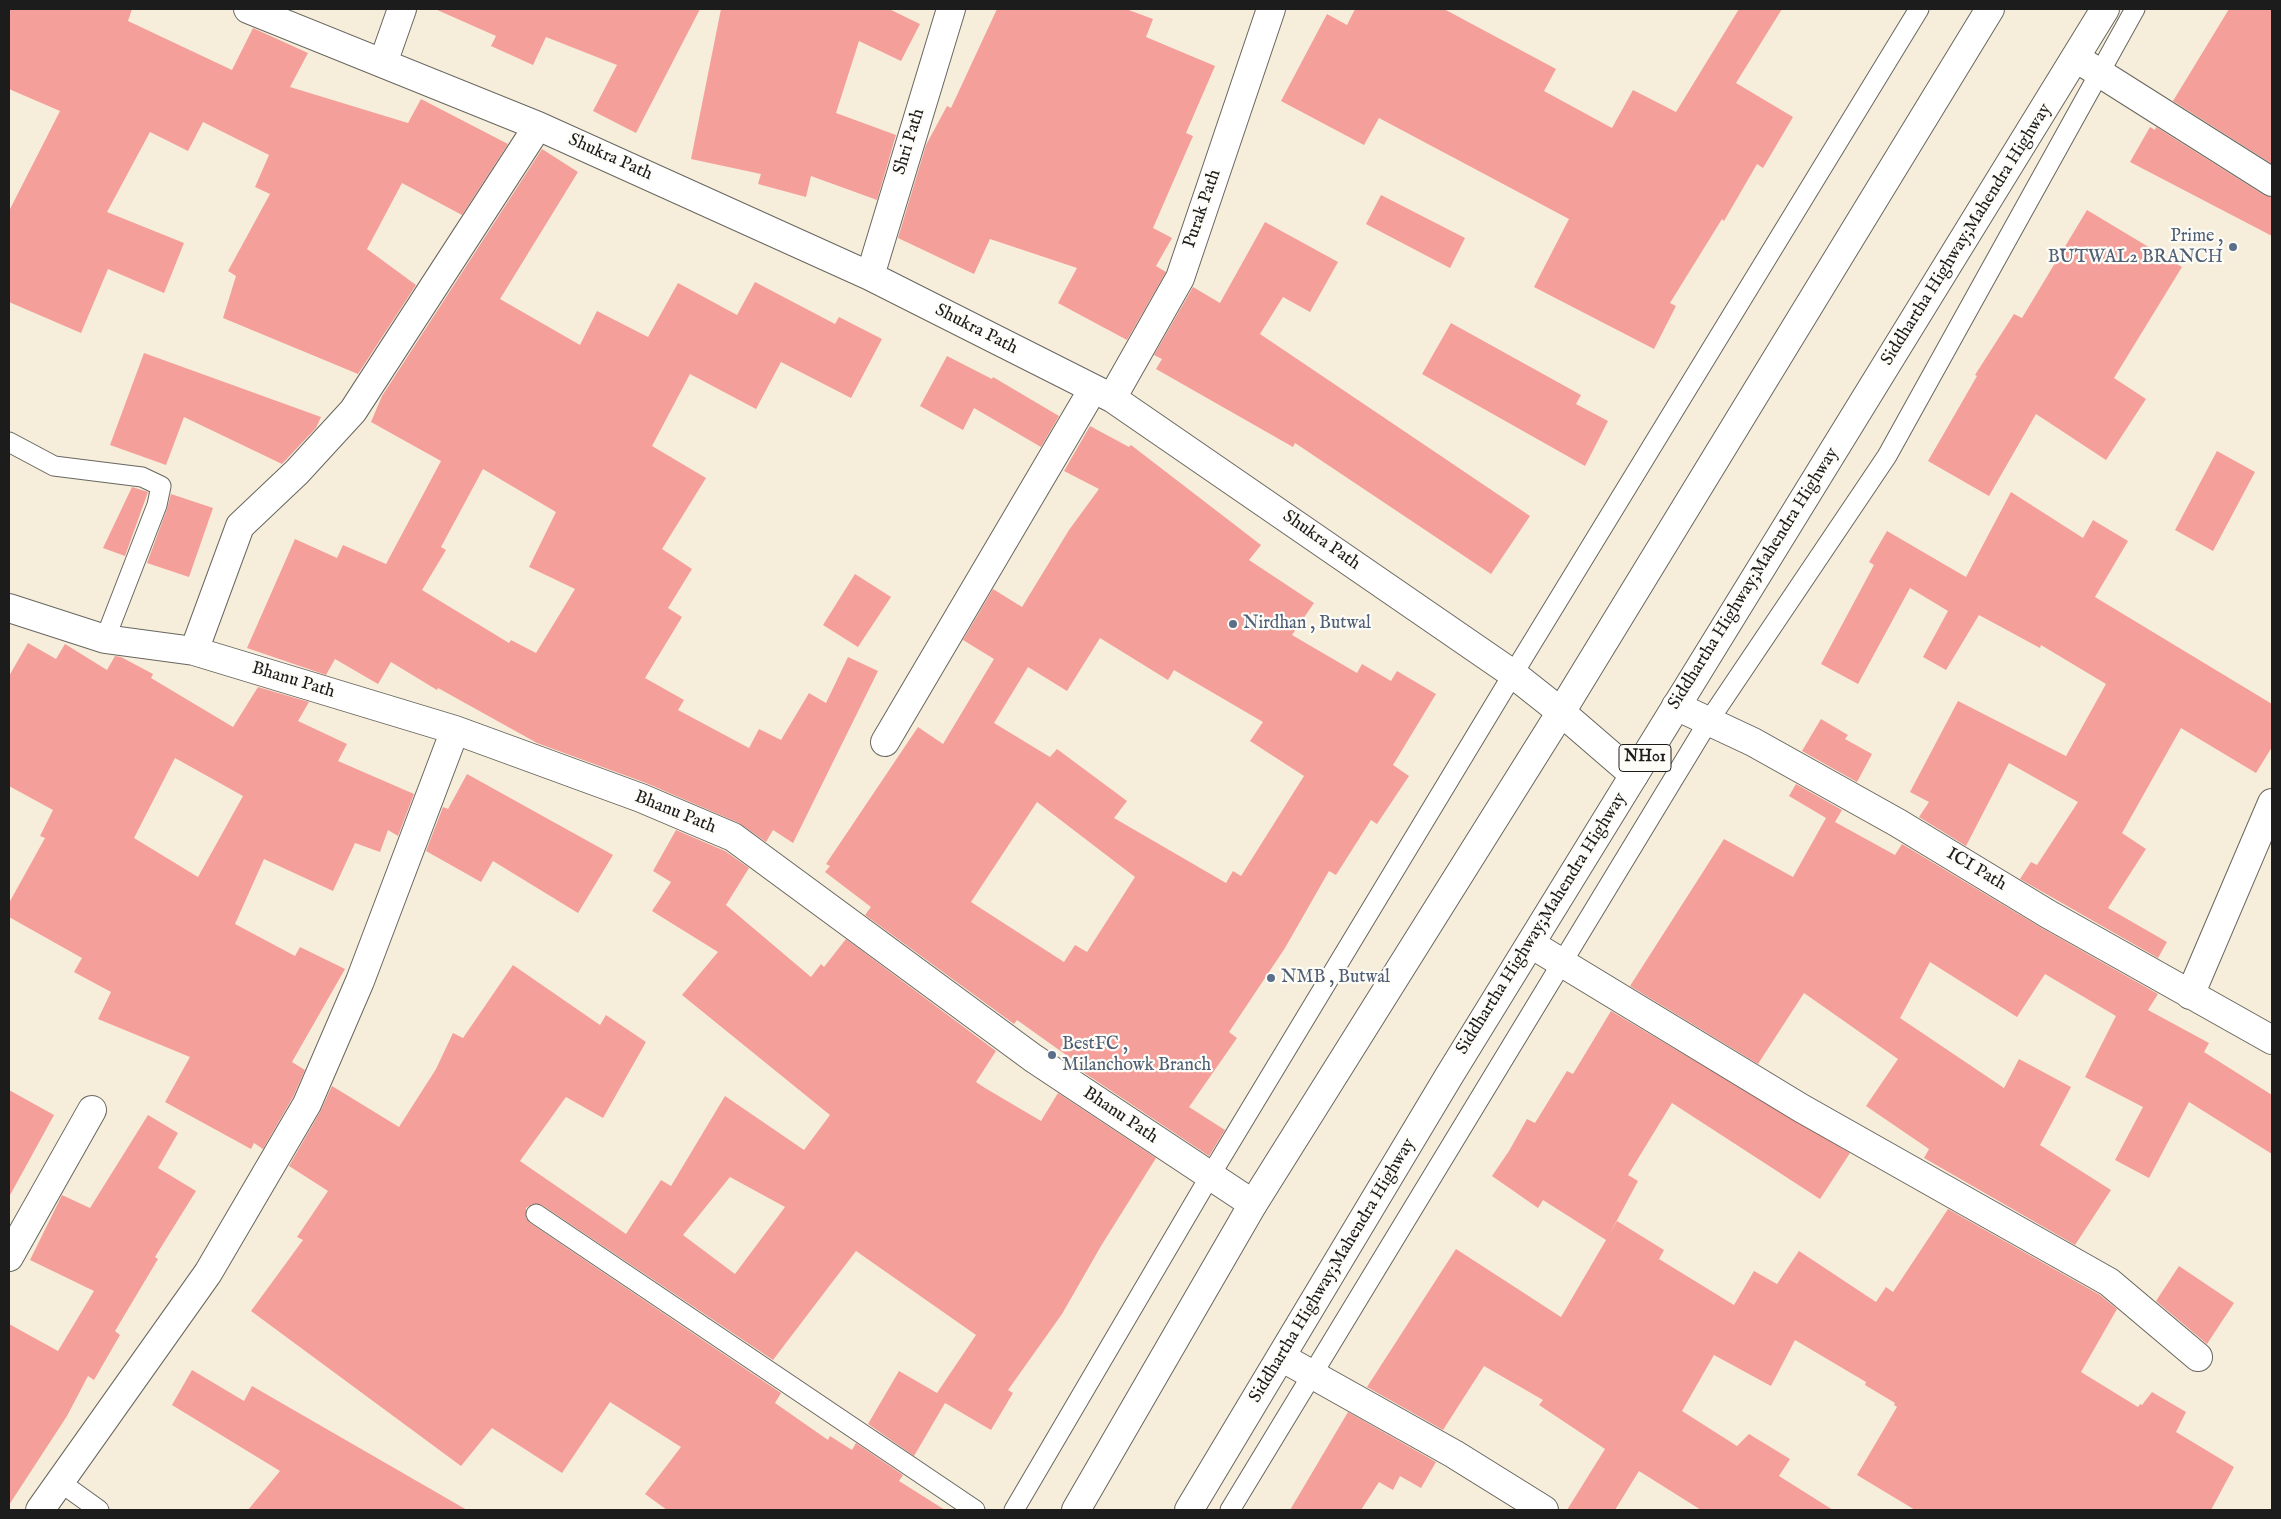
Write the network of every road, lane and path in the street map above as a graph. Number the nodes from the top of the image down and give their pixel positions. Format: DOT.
graph roads {
  1 [pos="248,9"];
  2 [pos="402,9"];
  3 [pos="951,9"];
  4 [pos="1271,9"];
  5 [pos="1919,9"];
  6 [pos="1990,9"];
  7 [pos="2105,9"];
  8 [pos="2135,9"];
  9 [pos="2076,58"];
  10 [pos="383,63"];
  11 [pos="2100,73"];
  12 [pos="538,126"];
  13 [pos="2272,182"];
  14 [pos="870,276"];
  15 [pos="1103,394"];
  16 [pos="9,442"];
  17 [pos="9,608"];
  18 [pos="105,639"];
  19 [pos="194,651"];
  20 [pos="1513,674"];
  21 [pos="1676,706"];
  22 [pos="1562,712"];
  23 [pos="1708,722"];
  24 [pos="455,730"];
  25 [pos="885,742"];
  26 [pos="1634,775"];
  27 [pos="2272,803"];
  28 [pos="1531,944"];
  29 [pos="1562,963"];
  30 [pos="2190,994"];
  31 [pos="2272,1040"];
  32 [pos="92,1110"];
  33 [pos="1210,1176"];
  34 [pos="1253,1204"];
  35 [pos="536,1214"];
  36 [pos="9,1257"];
  37 [pos="1281,1357"];
  38 [pos="2198,1357"];
  39 [pos="1312,1374"];
  40 [pos="60,1482"];
  41 [pos="40,1510"];
  42 [pos="99,1510"];
  43 [pos="974,1510"];
  44 [pos="1014,1510"];
  45 [pos="1076,1510"];
  46 [pos="1189,1510"];
  47 [pos="1230,1510"];
  48 [pos="1544,1510"];
  1 -- 10 [label="main road, Shukra Path"];
  2 -- 10 [label="main road"];
  3 -- 14 [label="main road, Shri Path"];
  4 -- 15 [label="main road, Purak Path"];
  5 -- 20 [label="lane"];
  6 -- 22 [label="main road"];
  7 -- 9 [label="main road, Siddhartha Highway;Mahendra Highway / NH01"];
  8 -- 11 [label="lane"];
  9 -- 11 [label="main road"];
  9 -- 21 [label="main road, Siddhartha Highway;Mahendra Highway / NH01"];
  10 -- 12 [label="main road, Shukra Path"];
  11 -- 13 [label="main road"];
  11 -- 23 [label="lane"];
  12 -- 14 [label="main road, Shukra Path"];
  12 -- 19 [label="main road"];
  14 -- 15 [label="main road, Shukra Path"];
  15 -- 20 [label="main road, Shukra Path"];
  15 -- 25 [label="main road, Purak Path"];
  16 -- 18 [label="lane"];
  17 -- 18 [label="main road, Bhanu Path"];
  18 -- 19 [label="main road, Bhanu Path"];
  19 -- 24 [label="main road, Bhanu Path"];
  20 -- 22 [label="main road, Shukra Path"];
  20 -- 33 [label="lane"];
  21 -- 23 [label="main road, ICI Path"];
  21 -- 26 [label="main road, Siddhartha Highway;Mahendra Highway / NH01"];
  22 -- 26 [label="main road, Shukra Path"];
  22 -- 34 [label="main road"];
  23 -- 29 [label="lane"];
  23 -- 30 [label="main road, ICI Path"];
  24 -- 33 [label="main road, Bhanu Path"];
  24 -- 40 [label="main road"];
  26 -- 28 [label="main road, Siddhartha Highway;Mahendra Highway / NH01"];
  27 -- 30 [label="main road"];
  28 -- 29 [label="main road"];
  28 -- 37 [label="main road, Siddhartha Highway;Mahendra Highway / NH01"];
  29 -- 38 [label="main road"];
  29 -- 39 [label="lane"];
  30 -- 31 [label="main road, ICI Path"];
  32 -- 36 [label="main road"];
  33 -- 34 [label="main road, Bhanu Path"];
  33 -- 44 [label="lane"];
  34 -- 45 [label="main road"];
  35 -- 43 [label="lane"];
  37 -- 39 [label="main road"];
  37 -- 46 [label="main road, Siddhartha Highway;Mahendra Highway / NH01"];
  39 -- 47 [label="lane"];
  39 -- 48 [label="main road"];
  40 -- 41 [label="main road"];
  40 -- 42 [label="lane"];
}
